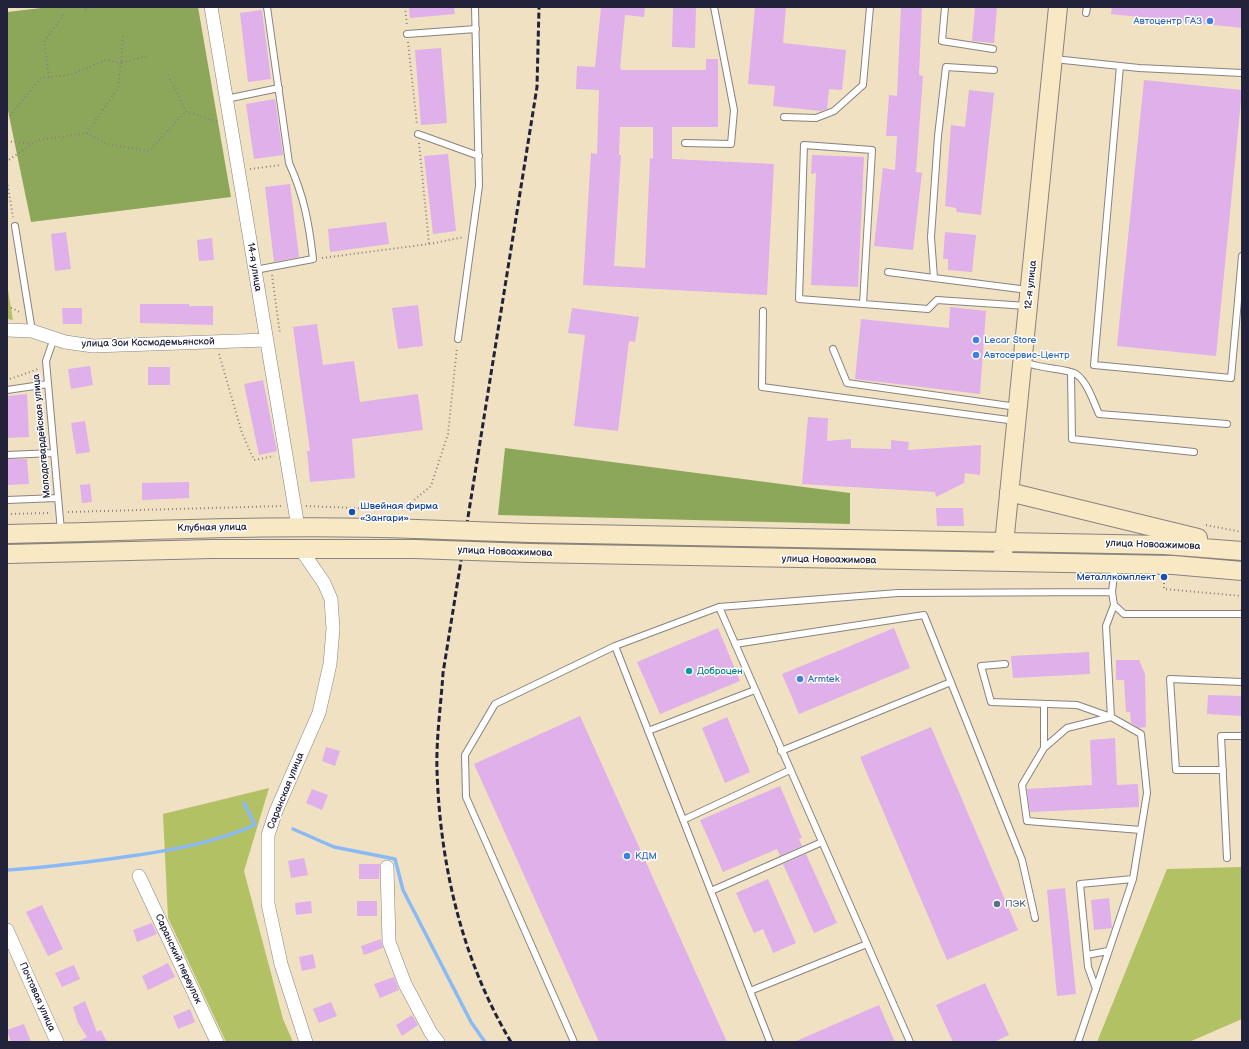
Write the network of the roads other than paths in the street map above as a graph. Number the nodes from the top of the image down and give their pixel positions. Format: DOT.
graph roads {
  1 [pos="211,7"];
  2 [pos="267,7"];
  3 [pos="475,7"];
  4 [pos="714,7"];
  5 [pos="870,7"];
  6 [pos="945,7"];
  7 [pos="1058,7"];
  8 [pos="476,29"];
  9 [pos="407,34"];
  10 [pos="993,49"];
  11 [pos="1053,59"];
  12 [pos="1120,66"];
  13 [pos="994,70"];
  14 [pos="1242,73"];
  15 [pos="279,88"];
  16 [pos="226,99"];
  17 [pos="784,117"];
  18 [pos="418,134"];
  19 [pos="685,143"];
  20 [pos="479,156"];
  21 [pos="15,226"];
  22 [pos="1242,256"];
  23 [pos="255,270"];
  24 [pos="888,272"];
  25 [pos="934,278"];
  26 [pos="1029,298"];
  27 [pos="863,304"];
  28 [pos="763,311"];
  29 [pos="7,330"];
  30 [pos="32,331"];
  31 [pos="54,338"];
  32 [pos="458,339"];
  33 [pos="267,340"];
  34 [pos="833,349"];
  35 [pos="1023,361"];
  36 [pos="1071,373"];
  37 [pos="48,384"];
  38 [pos="7,390"];
  39 [pos="1018,414"];
  40 [pos="1227,424"];
  41 [pos="1194,452"];
  42 [pos="54,453"];
  43 [pos="7,455"];
  44 [pos="1009,492"];
  45 [pos="57,498"];
  46 [pos="7,500"];
  47 [pos="298,527"];
  48 [pos="416,529"];
  49 [pos="61,533"];
  50 [pos="7,534"];
  51 [pos="1004,542"];
  52 [pos="300,548"];
  53 [pos="415,549"];
  54 [pos="1242,549"];
  55 [pos="7,554"];
  56 [pos="1002,563"];
  57 [pos="1115,564"];
  58 [pos="1242,571"];
  59 [pos="1112,592"];
  60 [pos="1114,605"];
  61 [pos="719,607"];
  62 [pos="1242,614"];
  63 [pos="735,644"];
  64 [pos="615,646"];
  65 [pos="1005,664"];
  66 [pos="951,682"];
  67 [pos="1242,682"];
  68 [pos="755,690"];
  69 [pos="1044,704"];
  70 [pos="1111,717"];
  71 [pos="648,731"];
  72 [pos="1242,736"];
  73 [pos="1044,748"];
  74 [pos="781,751"];
  75 [pos="790,770"];
  76 [pos="1223,770"];
  77 [pos="683,820"];
  78 [pos="1141,830"];
  79 [pos="822,842"];
  80 [pos="1227,858"];
  81 [pos="387,867"];
  82 [pos="139,876"];
  83 [pos="1133,879"];
  84 [pos="711,891"];
  85 [pos="1035,918"];
  86 [pos="7,930"];
  87 [pos="867,944"];
  88 [pos="1108,951"];
  89 [pos="1087,955"];
  90 [pos="1096,989"];
  91 [pos="750,991"];
  92 [pos="57,1042"];
  93 [pos="217,1042"];
  94 [pos="306,1042"];
  95 [pos="438,1042"];
  96 [pos="574,1042"];
  97 [pos="770,1042"];
  98 [pos="910,1042"];
  99 [pos="1078,1042"];
  1 -- 16 [label="street, 14-я улица"];
  2 -- 15 [label="lane"];
  3 -- 8 [label="lane"];
  4 -- 19 [label="lane"];
  5 -- 17 [label="lane"];
  6 -- 10 [label="lane"];
  7 -- 11 [label="main road, 12-я улица"];
  8 -- 9 [label="lane"];
  8 -- 20 [label="lane"];
  11 -- 12 [label="lane"];
  11 -- 26 [label="main road, 12-я улица"];
  12 -- 14 [label="lane"];
  12 -- 22 [label="lane"];
  13 -- 25 [label="lane"];
  15 -- 16 [label="lane"];
  15 -- 23 [label="lane"];
  16 -- 23 [label="street, 14-я улица"];
  18 -- 20 [label="lane"];
  20 -- 32 [label="lane"];
  21 -- 30 [label="lane"];
  23 -- 33 [label="street, 14-я улица"];
  24 -- 25 [label="lane"];
  25 -- 26 [label="lane"];
  26 -- 27 [label="lane"];
  26 -- 35 [label="main road, 12-я улица"];
  27 -- 27 [label="lane"];
  28 -- 39 [label="lane"];
  29 -- 30 [label="street, улица Зои Космодемьянской"];
  30 -- 31 [label="street, улица Зои Космодемьянской"];
  31 -- 33 [label="street, улица Зои Космодемьянской"];
  31 -- 37 [label="lane, Молодогвардейская улица"];
  33 -- 47 [label="street, 14-я улица"];
  34 -- 39 [label="lane"];
  35 -- 36 [label="lane"];
  35 -- 39 [label="main road, 12-я улица"];
  36 -- 40 [label="lane"];
  36 -- 41 [label="lane"];
  37 -- 38 [label="lane"];
  37 -- 42 [label="lane, Молодогвардейская улица"];
  39 -- 44 [label="main road, 12-я улица"];
  42 -- 43 [label="lane"];
  42 -- 45 [label="lane, Молодогвардейская улица"];
  44 -- 51 [label="main road, 12-я улица"];
  44 -- 54 [label="main road"];
  45 -- 46 [label="lane"];
  45 -- 49 [label="lane, Молодогвардейская улица"];
  47 -- 48 [label="main road, Клубная улица"];
  47 -- 49 [label="main road, Клубная улица"];
  47 -- 52 [label="main road"];
  48 -- 51 [label="main road, улица Новоажимова, bridge"];
  49 -- 50 [label="main road, Клубная улица"];
  51 -- 54 [label="main road, улица Новоажимова"];
  51 -- 56 [label="main road, 12-я улица"];
  52 -- 53 [label="main road, Клубная улица"];
  52 -- 55 [label="main road, Клубная улица"];
  52 -- 94 [label="street, Саранская улица"];
  53 -- 56 [label="main road, улица Новоажимова, bridge"];
  56 -- 57 [label="main road, улица Новоажимова"];
  57 -- 58 [label="main road, улица Новоажимова"];
  57 -- 59 [label="lane"];
  59 -- 60 [label="lane"];
  59 -- 61 [label="lane"];
  60 -- 62 [label="lane"];
  60 -- 70 [label="lane"];
  61 -- 63 [label="lane"];
  61 -- 64 [label="lane"];
  63 -- 66 [label="lane"];
  63 -- 68 [label="lane"];
  64 -- 71 [label="lane"];
  64 -- 96 [label="lane"];
  65 -- 69 [label="lane"];
  66 -- 74 [label="lane"];
  66 -- 85 [label="lane"];
  67 -- 76 [label="lane"];
  68 -- 71 [label="lane"];
  68 -- 74 [label="lane"];
  69 -- 70 [label="lane"];
  69 -- 73 [label="lane"];
  70 -- 73 [label="lane"];
  70 -- 78 [label="lane"];
  71 -- 77 [label="lane"];
  72 -- 76 [label="lane"];
  73 -- 78 [label="lane"];
  74 -- 75 [label="lane"];
  75 -- 77 [label="lane"];
  75 -- 79 [label="lane"];
  76 -- 80 [label="lane"];
  77 -- 84 [label="lane"];
  78 -- 83 [label="lane"];
  79 -- 84 [label="lane"];
  79 -- 87 [label="lane"];
  81 -- 95 [label="street"];
  82 -- 93 [label="street, Саранский переулок"];
  83 -- 88 [label="lane"];
  83 -- 89 [label="lane"];
  84 -- 91 [label="lane"];
  86 -- 92 [label="street, Почтовая улица"];
  87 -- 91 [label="lane"];
  87 -- 98 [label="lane"];
  88 -- 89 [label="lane"];
  88 -- 90 [label="lane"];
  89 -- 90 [label="lane"];
  90 -- 99 [label="lane"];
  91 -- 97 [label="lane"];
}
